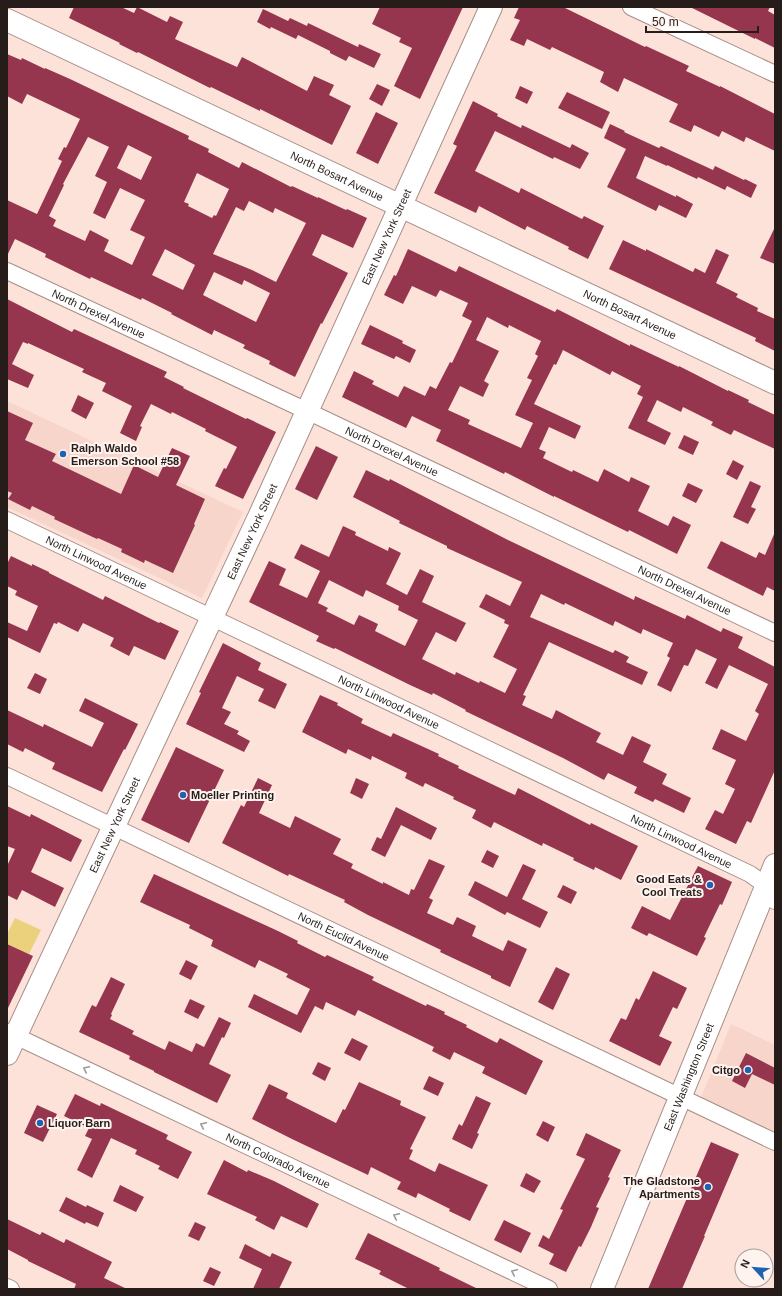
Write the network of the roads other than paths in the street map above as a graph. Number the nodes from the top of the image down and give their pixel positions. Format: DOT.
graph roads {
  1 [pos="491,7"];
  2 [pos="631,7"];
  3 [pos="7,20"];
  4 [pos="775,74"];
  5 [pos="401,206"];
  6 [pos="7,271"];
  7 [pos="775,383"];
  8 [pos="308,411"];
  9 [pos="7,520"];
  10 [pos="212,617"];
  11 [pos="775,633"];
  12 [pos="7,776"];
  13 [pos="114,827"];
  14 [pos="775,865"];
  15 [pos="770,896"];
  16 [pos="10,1040"];
  17 [pos="680,1096"];
  18 [pos="775,1142"];
  19 [pos="7,1287"];
  20 [pos="11,1289"];
  21 [pos="549,1289"];
  22 [pos="602,1289"];
  1 -- 5 [label="main road, East New York Street"];
  2 -- 4 [label="street"];
  3 -- 5 [label="main road, North Bosart Avenue"];
  5 -- 7 [label="main road, North Bosart Avenue"];
  5 -- 8 [label="main road, East New York Street"];
  6 -- 8 [label="street, North Drexel Avenue"];
  8 -- 10 [label="main road, East New York Street"];
  8 -- 11 [label="street, North Drexel Avenue"];
  9 -- 10 [label="street, North Linwood Avenue"];
  10 -- 13 [label="main road, East New York Street"];
  10 -- 15 [label="street, North Linwood Avenue"];
  12 -- 13 [label="street, North Euclid Avenue"];
  13 -- 16 [label="main road, East New York Street"];
  13 -- 17 [label="street, North Euclid Avenue"];
  14 -- 15 [label="main road, East Washington Street"];
  15 -- 17 [label="main road, East Washington Street"];
  21 -- 16 [label="street, North Colorado Avenue, one-way"];
  17 -- 18 [label="street, North Euclid Avenue"];
  17 -- 22 [label="main road, East Washington Street"];
  19 -- 20 [label="street"];
}
